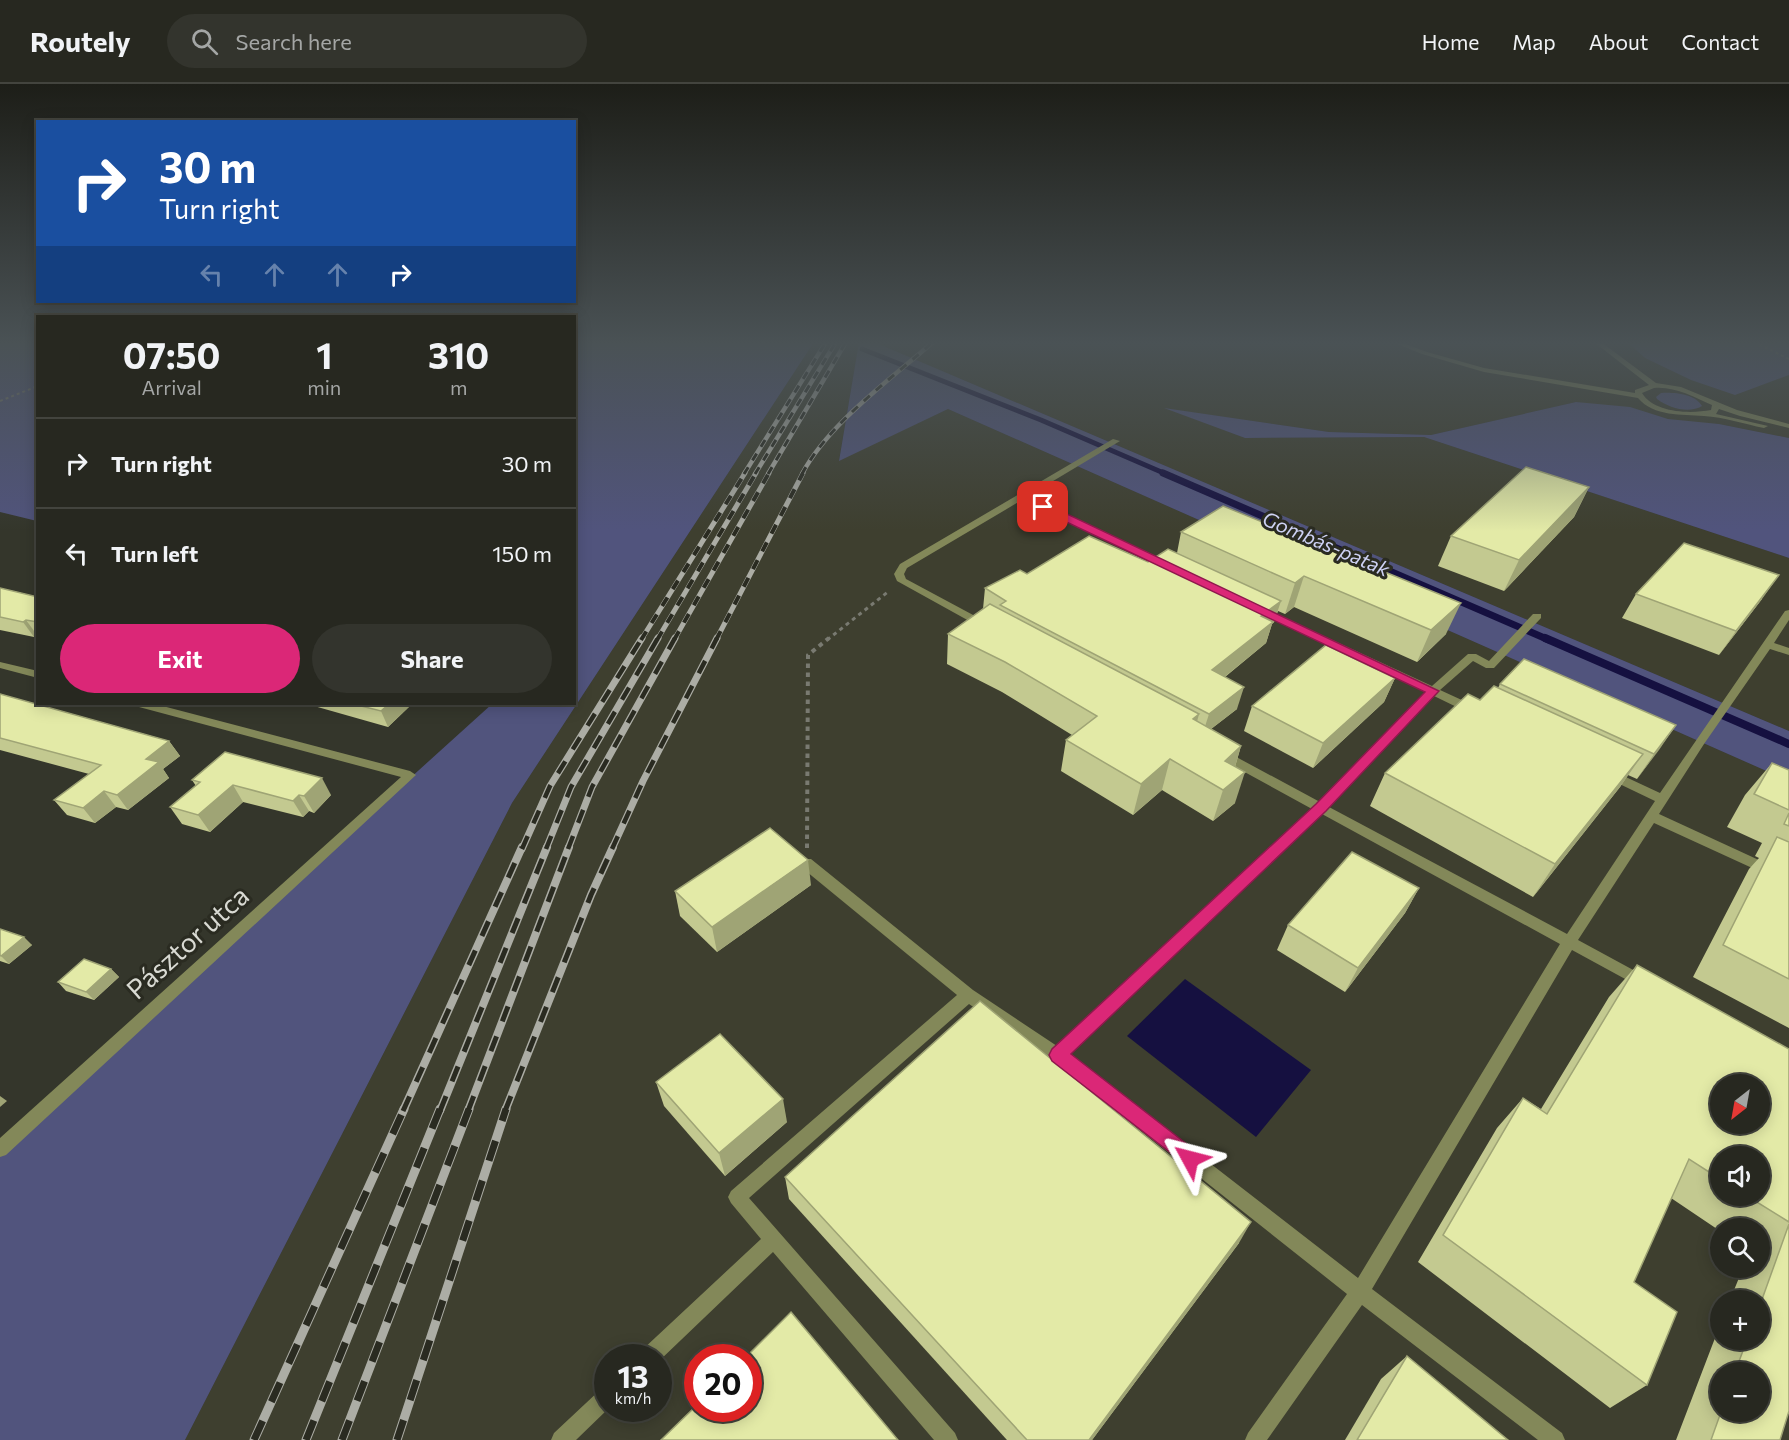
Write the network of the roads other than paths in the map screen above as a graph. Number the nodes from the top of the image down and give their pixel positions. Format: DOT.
graph roads {
  1 [pos="1654,405"];
  2 [pos="1716,405"];
  3 [pos="1717,405"];
  4 [pos="1706,414"];
  5 [pos="1789,426"];
  6 [pos="1789,432"];
  7 [pos="1116,441"];
  8 [pos="1021,496"];
  9 [pos="1173,568"];
  10 [pos="1249,604"];
  11 [pos="1789,613"];
  12 [pos="1537,616"];
  13 [pos="996,632"];
  14 [pos="1767,644"];
  15 [pos="1789,652"];
  16 [pos="0,665"];
  17 [pos="36,674"];
  18 [pos="1433,691"];
  19 [pos="147,705"];
  20 [pos="1485,715"];
  21 [pos="1216,751"];
  22 [pos="1600,770"];
  23 [pos="1662,799"];
  24 [pos="1321,808"];
  25 [pos="1651,816"];
  26 [pos="807,863"];
  27 [pos="1789,880"];
  28 [pos="1569,942"];
  29 [pos="1653,988"];
  30 [pos="968,995"];
  31 [pos="1058,1055"];
  32 [pos="0,1149"];
  33 [pos="774,1239"];
  34 [pos="1360,1292"];
  35 [pos="663,1344"];
  36 [pos="594,1409"];
  37 [pos="561,1440"];
  38 [pos="948,1440"];
  39 [pos="1255,1440"];
  40 [pos="1555,1440"];
  1 -- 4 [label="street"];
  2 -- 4 [label="street"];
  3 -- 5 [label="street"];
  4 -- 6 [label="street"];
  7 -- 8 [label="street"];
  8 -- 9 [label="street"];
  8 -- 13 [label="street"];
  10 -- 18 [label="street"];
  11 -- 14 [label="street"];
  12 -- 18 [label="street"];
  14 -- 15 [label="street"];
  14 -- 23 [label="street"];
  16 -- 17 [label="street"];
  18 -- 20 [label="street"];
  18 -- 24 [label="street"];
  19 -- 32 [label="street, Pásztor utca"];
  21 -- 24 [label="street"];
  22 -- 23 [label="street"];
  23 -- 25 [label="street"];
  24 -- 28 [label="street"];
  24 -- 31 [label="street"];
  25 -- 27 [label="street"];
  25 -- 28 [label="street"];
  26 -- 30 [label="street"];
  28 -- 29 [label="street"];
  28 -- 34 [label="street"];
  30 -- 31 [label="street"];
  30 -- 33 [label="street"];
  31 -- 34 [label="street"];
  33 -- 35 [label="street"];
  33 -- 38 [label="street"];
  34 -- 39 [label="street"];
  34 -- 40 [label="street"];
  36 -- 37 [label="street"];
}
